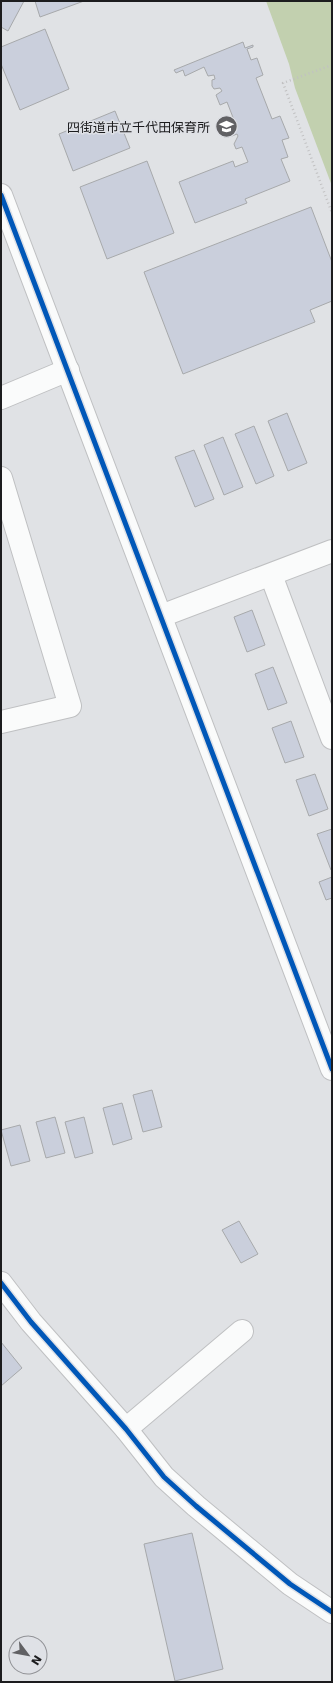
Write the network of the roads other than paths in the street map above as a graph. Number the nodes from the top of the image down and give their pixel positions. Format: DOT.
graph roads {
  1 [pos="1,195"];
  2 [pos="68,370"];
  3 [pos="1,398"];
  4 [pos="1,478"];
  5 [pos="332,551"];
  6 [pos="270,575"];
  7 [pos="161,616"];
  8 [pos="1,722"];
  9 [pos="332,738"];
  10 [pos="332,1069"];
  11 [pos="1,1283"];
  12 [pos="242,1331"];
  13 [pos="126,1429"];
  14 [pos="332,1612"];
  1 -- 2 [label="street"];
  2 -- 3 [label="street"];
  2 -- 7 [label="street"];
  4 -- 8 [label="street"];
  5 -- 6 [label="street"];
  6 -- 7 [label="street"];
  6 -- 9 [label="street"];
  7 -- 10 [label="street"];
  11 -- 13 [label="street"];
  12 -- 13 [label="street"];
  13 -- 14 [label="street"];
}
